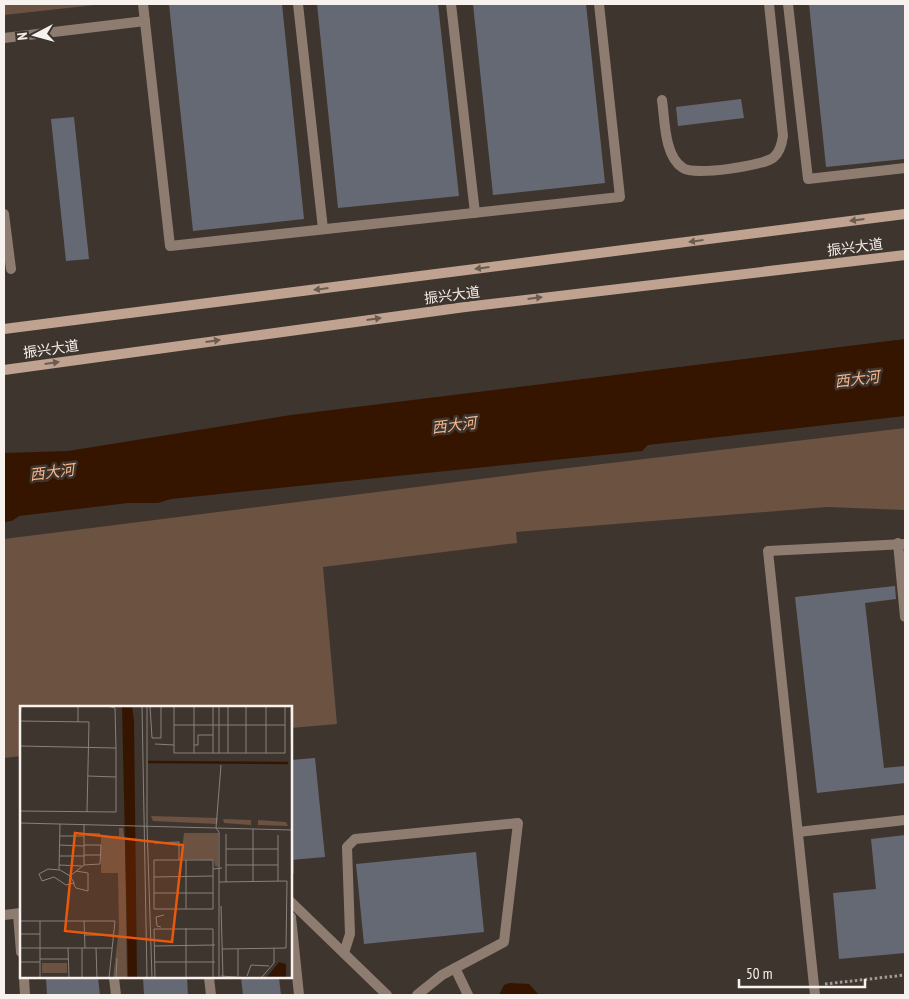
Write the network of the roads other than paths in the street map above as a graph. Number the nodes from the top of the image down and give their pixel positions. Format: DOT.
graph roads {
  1 [pos="143,4"];
  2 [pos="298,4"];
  3 [pos="451,4"];
  4 [pos="599,4"];
  5 [pos="769,4"];
  6 [pos="788,4"];
  7 [pos="145,21"];
  8 [pos="4,38"];
  9 [pos="662,100"];
  10 [pos="905,168"];
  11 [pos="475,213"];
  12 [pos="4,214"];
  13 [pos="905,214"];
  14 [pos="323,230"];
  15 [pos="905,254"];
  16 [pos="11,269"];
  17 [pos="4,329"];
  18 [pos="4,370"];
  19 [pos="902,543"];
  20 [pos="905,617"];
  21 [pos="905,820"];
  22 [pos="798,832"];
  23 [pos="292,903"];
  24 [pos="19,914"];
  25 [pos="4,915"];
  26 [pos="292,927"];
  27 [pos="20,933"];
  28 [pos="344,953"];
  29 [pos="455,968"];
  30 [pos="24,979"];
  31 [pos="114,979"];
  32 [pos="209,979"];
  33 [pos="815,990"];
  34 [pos="25,995"];
  35 [pos="116,995"];
  36 [pos="211,995"];
  37 [pos="299,995"];
  38 [pos="388,995"];
  39 [pos="417,995"];
  40 [pos="468,995"];
  1 -- 7 [label="lane"];
  2 -- 14 [label="lane"];
  3 -- 11 [label="lane"];
  4 -- 11 [label="lane"];
  5 -- 9 [label="lane"];
  6 -- 10 [label="lane"];
  7 -- 8 [label="lane"];
  7 -- 14 [label="lane"];
  11 -- 14 [label="lane"];
  12 -- 16 [label="lane"];
  13 -- 17 [label="main road, 振兴大道, one-way"];
  18 -- 15 [label="main road, 振兴大道, one-way"];
  19 -- 20 [label="lane"];
  19 -- 22 [label="lane"];
  21 -- 22 [label="lane"];
  22 -- 33 [label="lane"];
  23 -- 28 [label="lane"];
  24 -- 25 [label="lane"];
  24 -- 27 [label="lane"];
  26 -- 37 [label="lane"];
  28 -- 29 [label="lane"];
  28 -- 38 [label="lane"];
  29 -- 39 [label="lane"];
  29 -- 40 [label="lane"];
  30 -- 34 [label="lane"];
  31 -- 35 [label="lane"];
  32 -- 36 [label="lane"];
}
